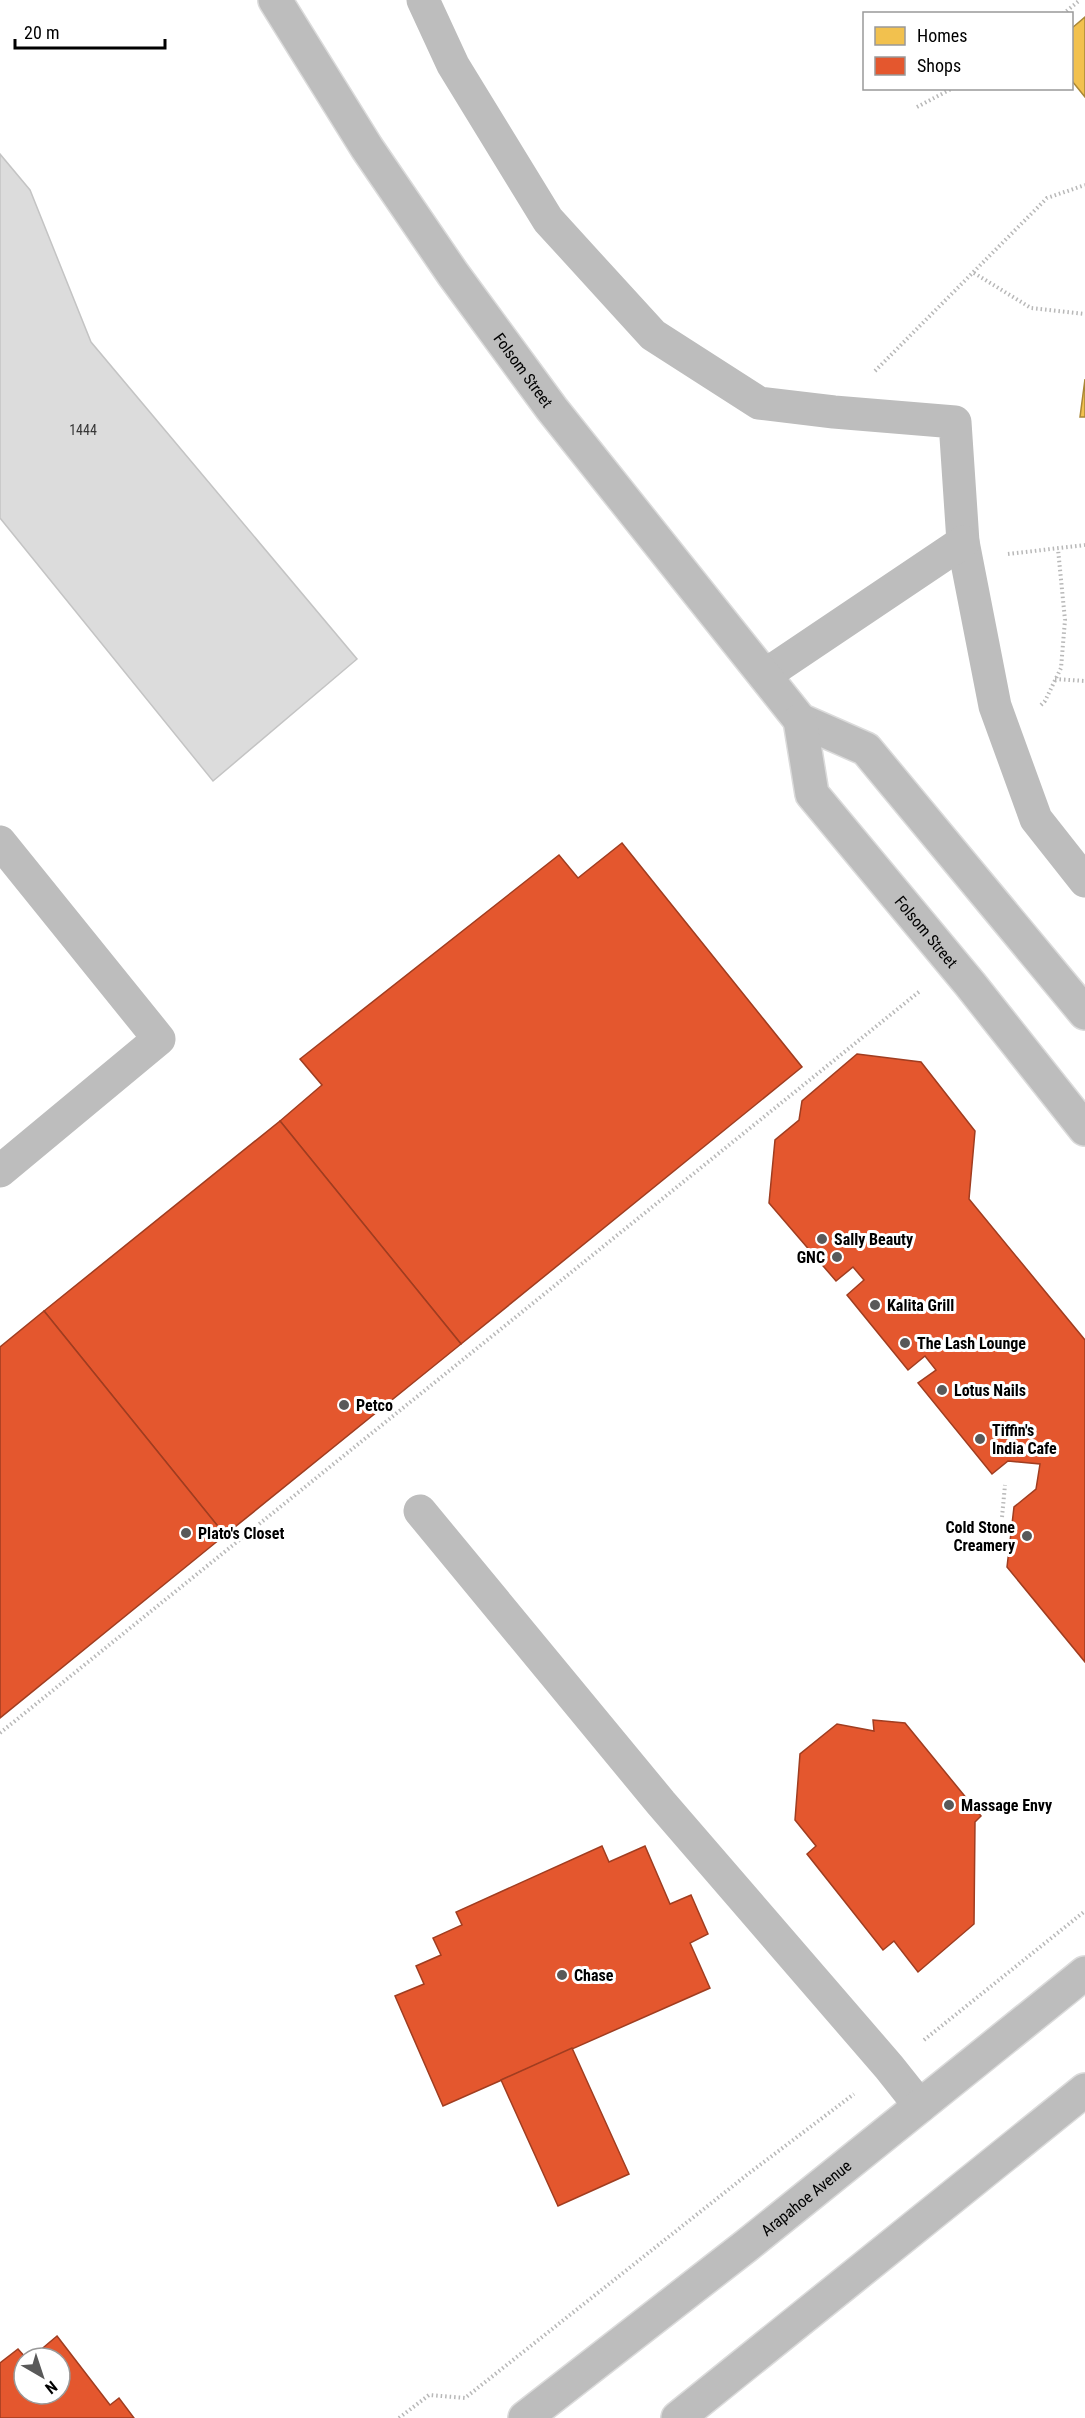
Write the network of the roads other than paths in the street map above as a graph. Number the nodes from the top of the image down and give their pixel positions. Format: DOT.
graph roads {
  1 [pos="275,0"];
  2 [pos="423,0"];
  3 [pos="965,550"];
  4 [pos="765,675"];
  5 [pos="800,720"];
  6 [pos="0,842"];
  7 [pos="1085,881"];
  8 [pos="1085,1013"];
  9 [pos="1085,1129"];
  10 [pos="0,1171"];
  11 [pos="420,1511"];
  12 [pos="1085,1973"];
  13 [pos="1085,2090"];
  14 [pos="920,2106"];
  15 [pos="525,2418"];
  16 [pos="678,2418"];
  1 -- 4 [label="main road, Folsom Street"];
  2 -- 3 [label="main road"];
  3 -- 4 [label="main road"];
  3 -- 7 [label="main road"];
  4 -- 5 [label="main road, Folsom Street"];
  5 -- 8 [label="main road, Folsom Street"];
  5 -- 9 [label="main road, Folsom Street"];
  6 -- 10 [label="main road"];
  11 -- 14 [label="main road"];
  12 -- 14 [label="main road, Arapahoe Avenue"];
  13 -- 16 [label="main road"];
  14 -- 15 [label="main road, Arapahoe Avenue"];
}
